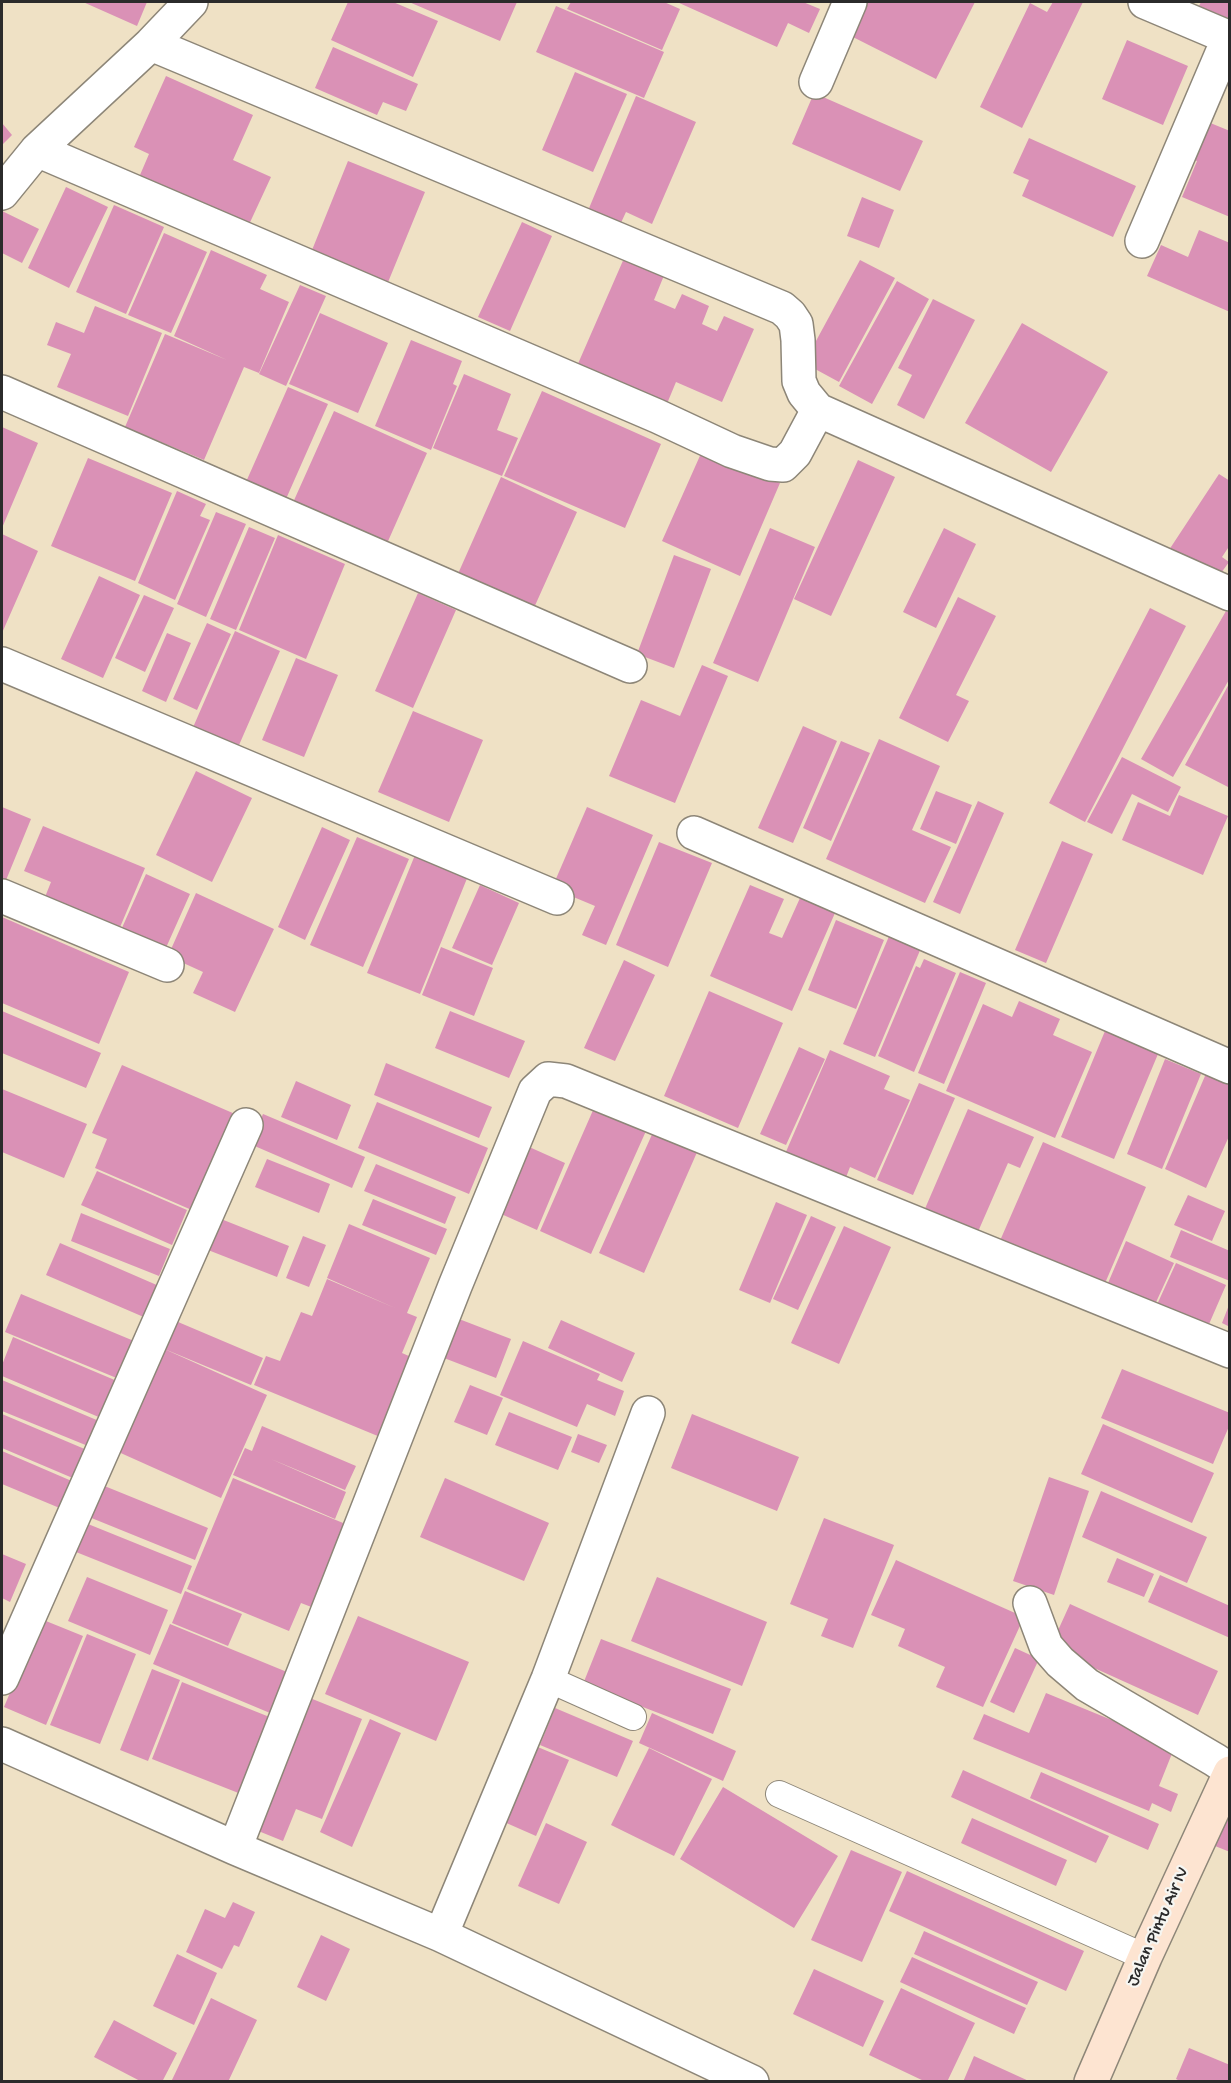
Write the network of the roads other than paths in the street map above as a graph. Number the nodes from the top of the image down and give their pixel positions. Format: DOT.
graph roads {
  1 [pos="191,2"];
  2 [pos="850,2"];
  3 [pos="1145,2"];
  4 [pos="1229,37"];
  5 [pos="151,44"];
  6 [pos="816,82"];
  7 [pos="37,150"];
  8 [pos="2,193"];
  9 [pos="1142,241"];
  10 [pos="2,392"];
  11 [pos="818,410"];
  12 [pos="1230,594"];
  13 [pos="2,664"];
  14 [pos="630,666"];
  15 [pos="694,833"];
  16 [pos="2,896"];
  17 [pos="557,898"];
  18 [pos="167,965"];
  19 [pos="1230,1067"];
  20 [pos="246,1125"];
  21 [pos="1230,1351"];
  22 [pos="648,1413"];
  23 [pos="1030,1602"];
  24 [pos="2,1678"];
  25 [pos="548,1678"];
  26 [pos="633,1717"];
  27 [pos="2,1744"];
  28 [pos="1230,1772"];
  29 [pos="778,1794"];
  30 [pos="235,1848"];
  31 [pos="441,1935"];
  32 [pos="1145,1957"];
  33 [pos="752,2082"];
  34 [pos="1091,2082"];
  1 -- 5 [label="street"];
  2 -- 6 [label="street"];
  3 -- 4 [label="street"];
  4 -- 9 [label="street"];
  5 -- 7 [label="street"];
  5 -- 11 [label="street"];
  7 -- 8 [label="street"];
  7 -- 11 [label="street"];
  10 -- 14 [label="street"];
  11 -- 12 [label="street"];
  13 -- 17 [label="street"];
  15 -- 19 [label="street"];
  16 -- 18 [label="street"];
  20 -- 24 [label="street"];
  21 -- 30 [label="street"];
  22 -- 25 [label="street"];
  23 -- 28 [label="street"];
  25 -- 26 [label="lane"];
  25 -- 31 [label="street"];
  27 -- 30 [label="street"];
  28 -- 32 [label="main road, Jalan Pintu Air IV"];
  29 -- 32 [label="lane"];
  30 -- 31 [label="street"];
  31 -- 33 [label="street"];
  32 -- 34 [label="main road, Jalan Pintu Air IV"];
}
